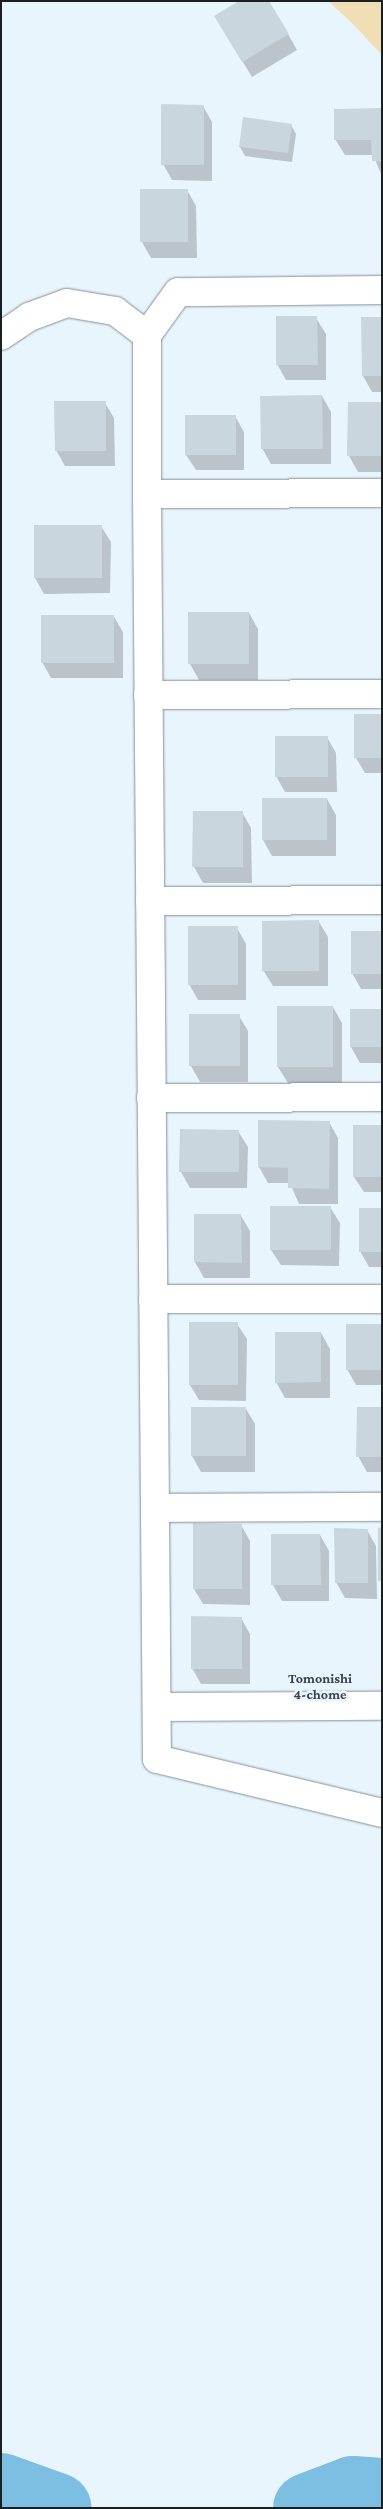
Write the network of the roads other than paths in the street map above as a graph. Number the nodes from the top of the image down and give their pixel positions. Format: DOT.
graph roads {
  1 [pos="382,290"];
  2 [pos="147,335"];
  3 [pos="1,336"];
  4 [pos="382,493"];
  5 [pos="147,494"];
  6 [pos="382,694"];
  7 [pos="148,695"];
  8 [pos="382,900"];
  9 [pos="150,901"];
  10 [pos="151,1098"];
  11 [pos="382,1098"];
  12 [pos="153,1299"];
  13 [pos="382,1299"];
  14 [pos="382,1507"];
  15 [pos="155,1508"];
  16 [pos="382,1706"];
  17 [pos="157,1707"];
  18 [pos="382,1812"];
  1 -- 2 [label="street"];
  2 -- 3 [label="street"];
  2 -- 5 [label="street"];
  4 -- 5 [label="street"];
  5 -- 7 [label="street"];
  6 -- 7 [label="street"];
  7 -- 9 [label="street"];
  8 -- 9 [label="street"];
  9 -- 10 [label="street"];
  10 -- 11 [label="street"];
  10 -- 12 [label="street"];
  12 -- 13 [label="street"];
  12 -- 15 [label="street"];
  14 -- 15 [label="street"];
  15 -- 17 [label="street"];
  16 -- 17 [label="street"];
  17 -- 18 [label="street"];
}
